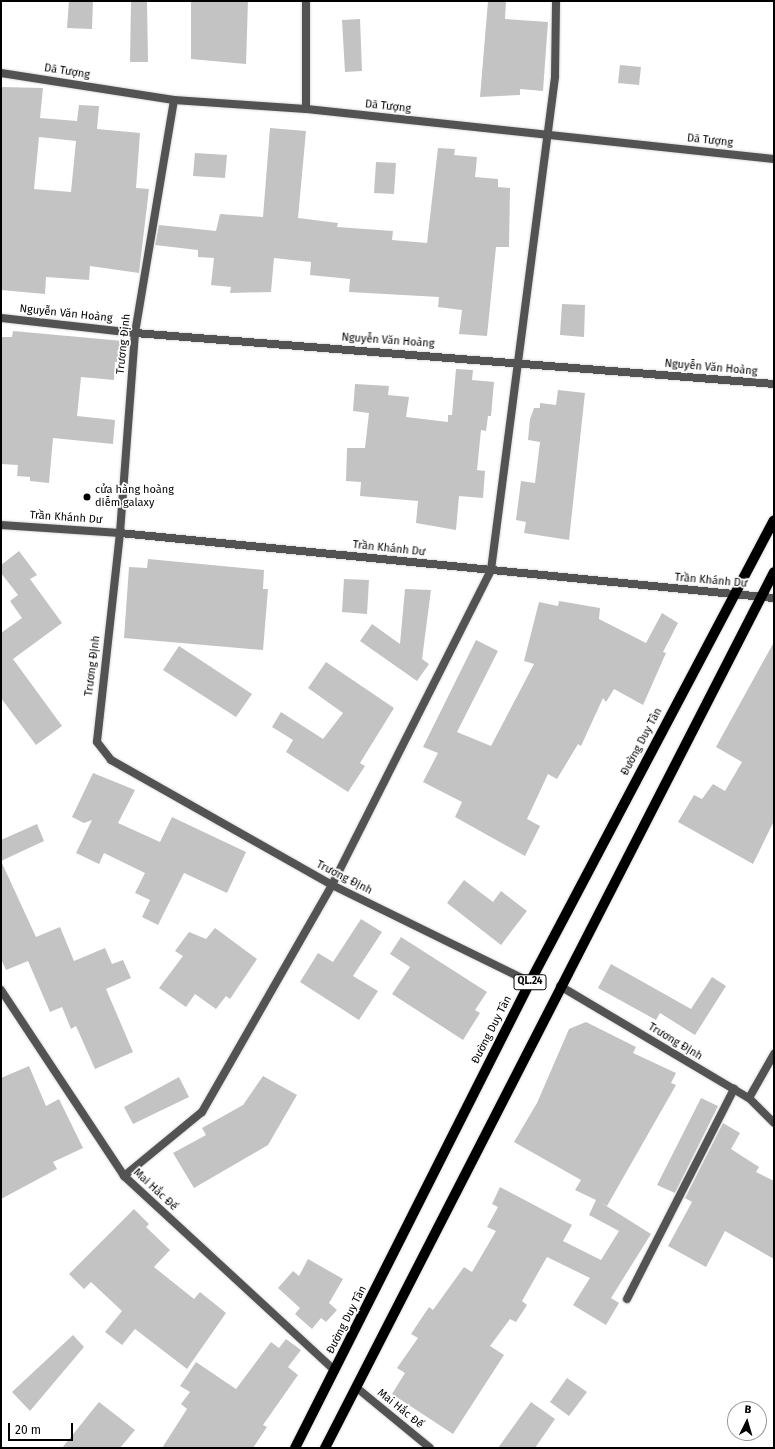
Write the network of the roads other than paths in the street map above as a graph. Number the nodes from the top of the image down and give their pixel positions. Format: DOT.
graph roads {
  1 [pos="306,1"];
  2 [pos="556,1"];
  3 [pos="1,73"];
  4 [pos="174,100"];
  5 [pos="306,109"];
  6 [pos="546,136"];
  7 [pos="774,159"];
  8 [pos="1,318"];
  9 [pos="135,333"];
  10 [pos="518,363"];
  11 [pos="774,384"];
  12 [pos="774,520"];
  13 [pos="1,525"];
  14 [pos="120,532"];
  15 [pos="491,570"];
  16 [pos="774,572"];
  17 [pos="734,594"];
  18 [pos="761,597"];
  19 [pos="774,598"];
  20 [pos="332,885"];
  21 [pos="530,982"];
  22 [pos="560,986"];
  23 [pos="1,990"];
  24 [pos="774,1054"];
  25 [pos="734,1089"];
  26 [pos="749,1098"];
  27 [pos="774,1123"];
  28 [pos="124,1176"];
  29 [pos="627,1299"];
  30 [pos="335,1371"];
  31 [pos="357,1388"];
  32 [pos="295,1448"];
  33 [pos="325,1448"];
  34 [pos="430,1448"];
  1 -- 5 [label="street"];
  2 -- 6 [label="street"];
  3 -- 4 [label="street, Dã Tượng"];
  4 -- 5 [label="street, Dã Tượng"];
  4 -- 9 [label="street, Trương Định"];
  5 -- 6 [label="street, Dã Tượng"];
  6 -- 7 [label="street, Dã Tượng"];
  6 -- 10 [label="street"];
  8 -- 9 [label="street, Nguyễn Văn Hoàng"];
  9 -- 10 [label="street, Nguyễn Văn Hoàng"];
  9 -- 14 [label="street, Trương Định"];
  10 -- 11 [label="street, Nguyễn Văn Hoàng"];
  10 -- 15 [label="street"];
  12 -- 17 [label="main road, Đường Duy Tân / QL.24"];
  13 -- 14 [label="street, Trần Khánh Dư"];
  14 -- 15 [label="street, Trần Khánh Dư"];
  14 -- 20 [label="street, Trương Định"];
  15 -- 17 [label="street, Trần Khánh Dư"];
  15 -- 20 [label="street"];
  16 -- 18 [label="main road, QL.24"];
  17 -- 18 [label="street, Trần Khánh Dư"];
  17 -- 21 [label="main road, Đường Duy Tân / QL.24"];
  18 -- 19 [label="street, Trần Khánh Dư"];
  18 -- 22 [label="main road, QL.24"];
  20 -- 21 [label="street, Trương Định"];
  20 -- 28 [label="street"];
  21 -- 30 [label="main road, Đường Duy Tân / QL.24"];
  22 -- 25 [label="street, Trương Định"];
  22 -- 31 [label="main road, QL.24"];
  23 -- 28 [label="street, Mai Hắc Đế"];
  24 -- 26 [label="street"];
  25 -- 26 [label="street, Trương Định"];
  25 -- 29 [label="street"];
  26 -- 27 [label="street, Trương Định"];
  28 -- 30 [label="street, Mai Hắc Đế"];
  30 -- 32 [label="main road, Đường Duy Tân / QL.24"];
  31 -- 33 [label="main road, QL.24"];
  31 -- 34 [label="street, Mai Hắc Đế"];
}
